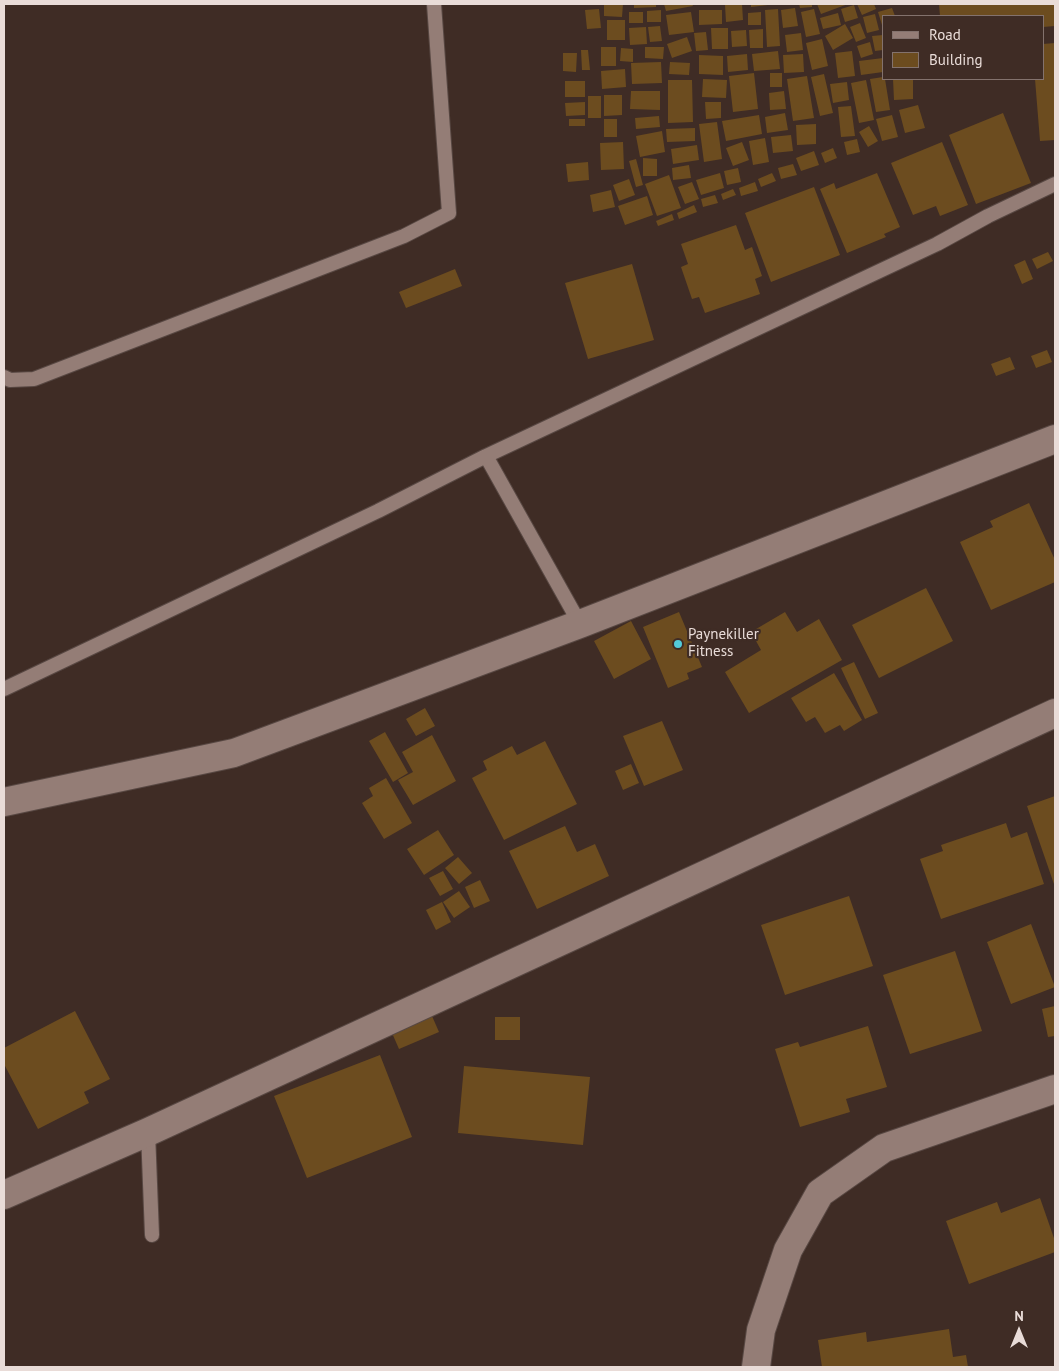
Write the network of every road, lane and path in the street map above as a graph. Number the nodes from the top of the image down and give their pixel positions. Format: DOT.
graph roads {
  1 [pos="434,4"];
  2 [pos="1055,184"];
  3 [pos="4,377"];
  4 [pos="1055,439"];
  5 [pos="486,456"];
  6 [pos="580,624"];
  7 [pos="4,689"];
  8 [pos="1055,713"];
  9 [pos="4,802"];
  10 [pos="1055,1089"];
  11 [pos="148,1132"];
  12 [pos="4,1195"];
  13 [pos="152,1235"];
  14 [pos="756,1367"];
  1 -- 3 [label="lane"];
  2 -- 5 [label="lane"];
  4 -- 6 [label="street"];
  5 -- 6 [label="lane"];
  5 -- 7 [label="lane"];
  6 -- 9 [label="street"];
  8 -- 11 [label="street"];
  10 -- 14 [label="street"];
  11 -- 12 [label="street"];
  11 -- 13 [label="lane"];
}
